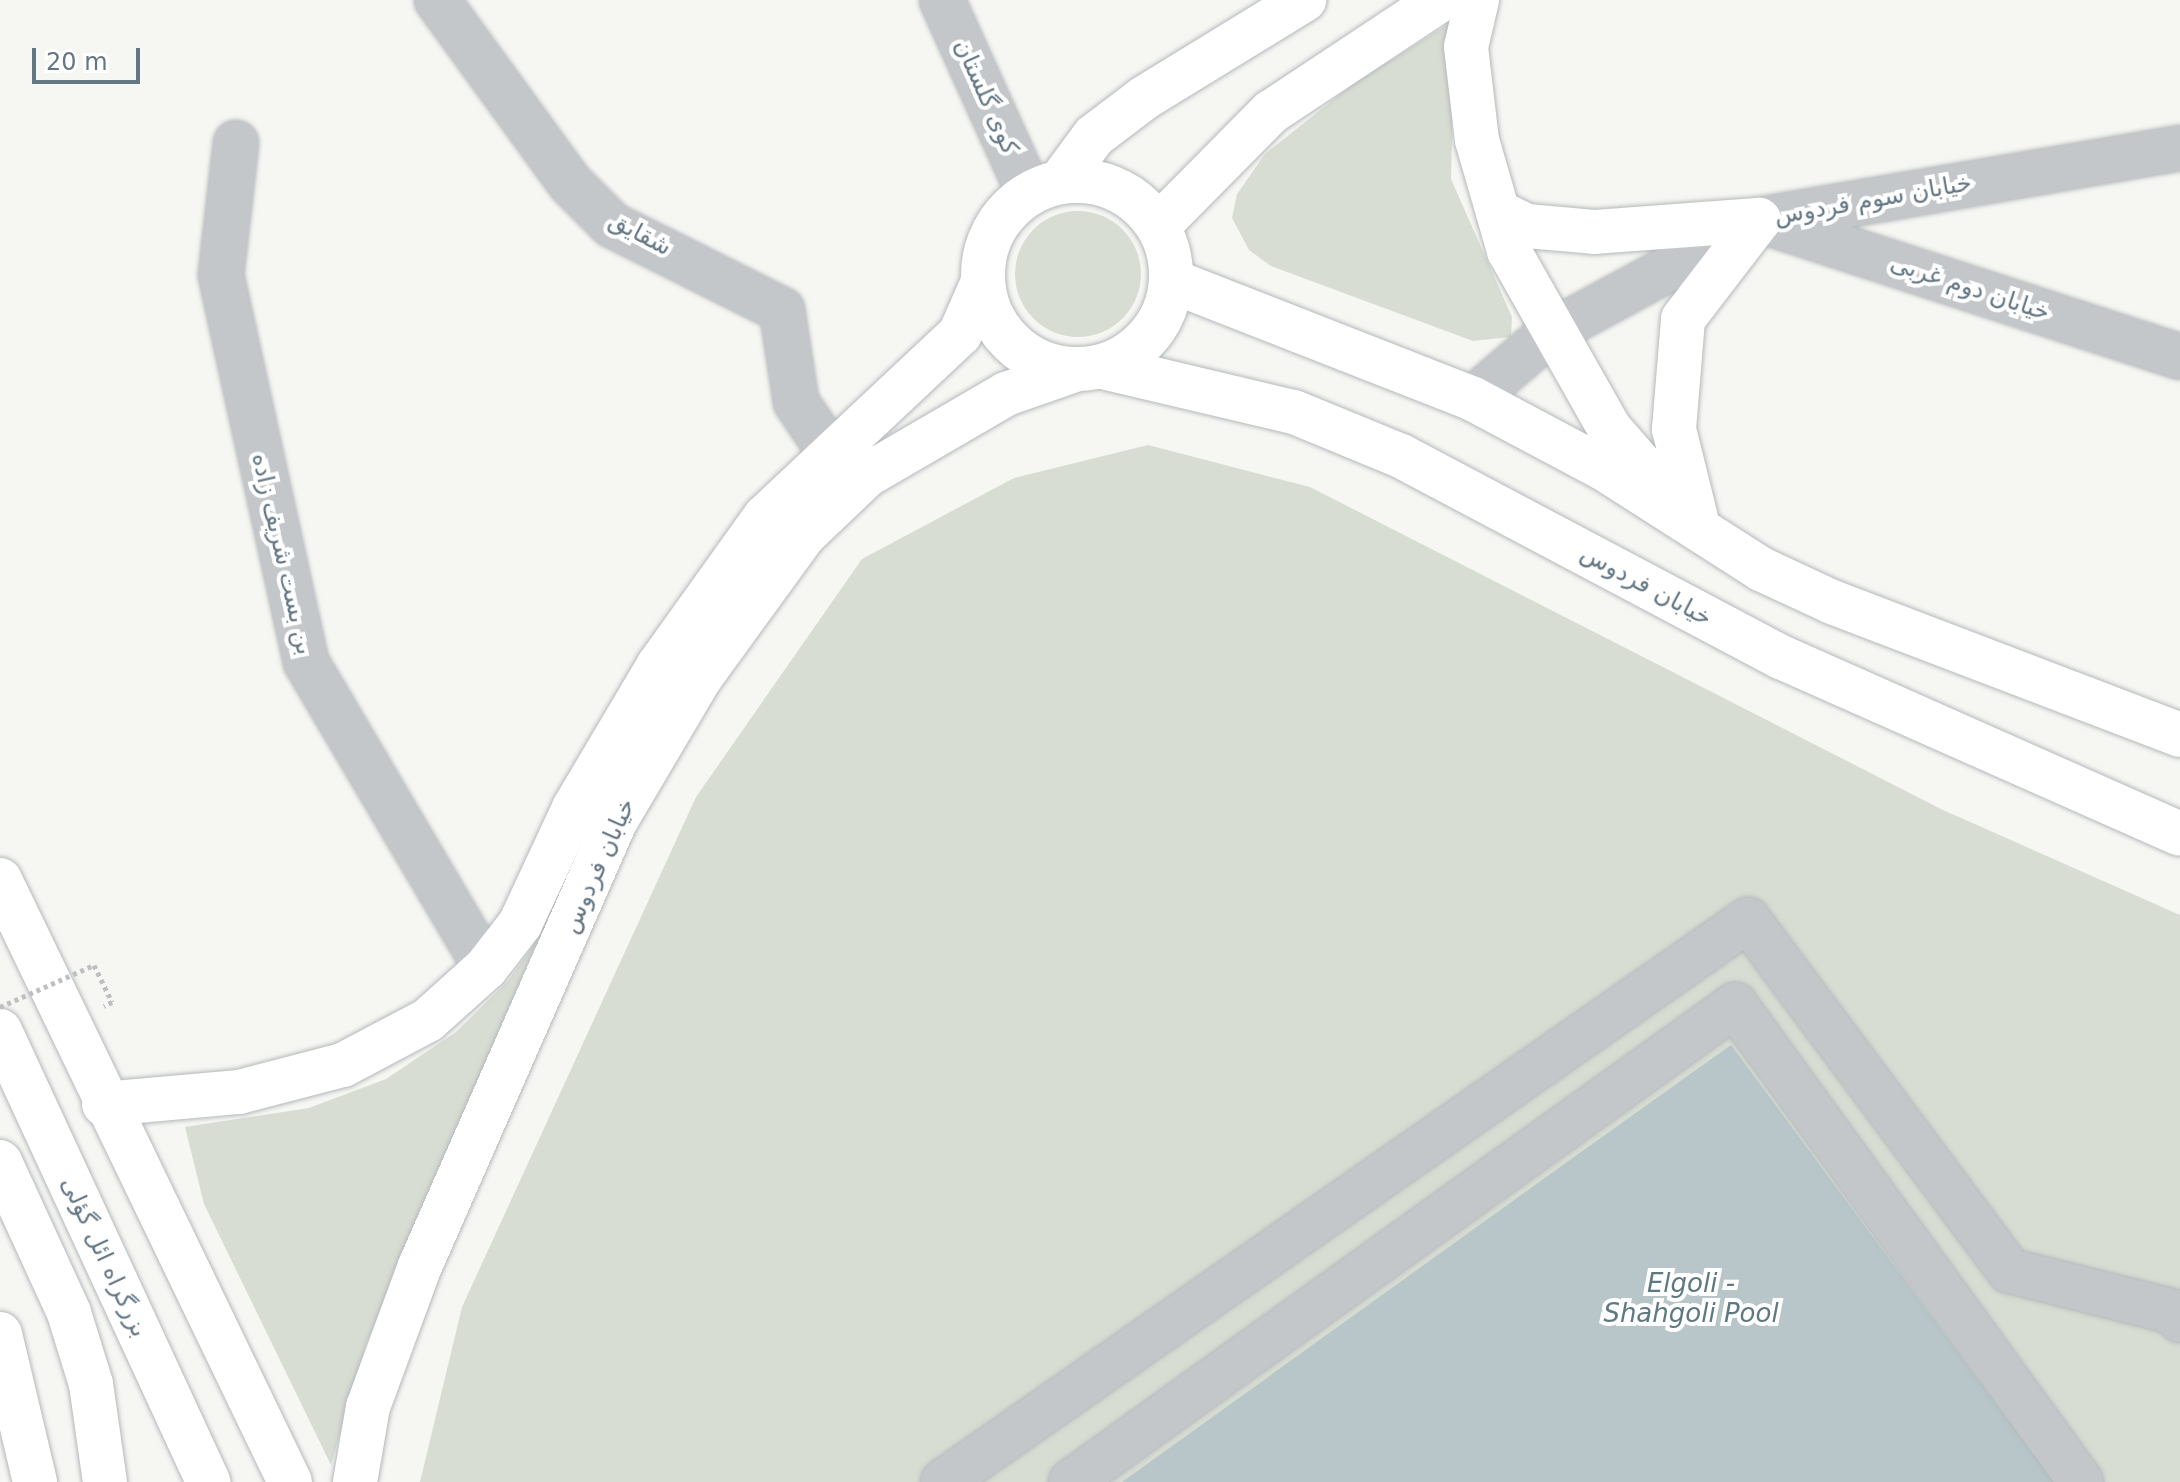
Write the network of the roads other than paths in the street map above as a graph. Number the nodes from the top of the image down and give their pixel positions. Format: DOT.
graph roads {
  1 [pos="437,0"];
  2 [pos="942,0"];
  3 [pos="1304,0"];
  4 [pos="1440,0"];
  5 [pos="1477,0"];
  6 [pos="236,143"];
  7 [pos="2180,148"];
  8 [pos="1045,188"];
  9 [pos="1498,212"];
  10 [pos="1759,220"];
  11 [pos="1158,226"];
  12 [pos="1172,281"];
  13 [pos="982,284"];
  14 [pos="1550,333"];
  15 [pos="2180,357"];
  16 [pos="1089,368"];
  17 [pos="1473,399"];
  18 [pos="829,451"];
  19 [pos="1704,535"];
  20 [pos="2180,735"];
  21 [pos="2180,834"];
  22 [pos="0,880"];
  23 [pos="486,968"];
  24 [pos="0,1031"];
  25 [pos="104,1104"];
  26 [pos="0,1162"];
  27 [pos="2180,1320"];
  28 [pos="0,1334"];
  29 [pos="35,1482"];
  30 [pos="105,1482"];
  31 [pos="208,1482"];
  32 [pos="290,1482"];
  33 [pos="355,1482"];
  34 [pos="943,1482"];
  35 [pos="1071,1482"];
  36 [pos="2081,1482"];
  1 -- 18 [label="street, شقایق"];
  2 -- 8 [label="street, کوی گلستان"];
  3 -- 8 [label="main road"];
  4 -- 11 [label="main road"];
  5 -- 9 [label="main road"];
  6 -- 23 [label="street, بن بست شریف زاده"];
  7 -- 10 [label="street, خیابان سوم فردوس"];
  8 -- 11 [label="main road"];
  8 -- 13 [label="main road"];
  9 -- 10 [label="main road"];
  9 -- 14 [label="main road"];
  10 -- 14 [label="street, خیابان سوم فردوس"];
  10 -- 15 [label="street, خیابان دوم غربی"];
  10 -- 19 [label="main road"];
  11 -- 12 [label="main road"];
  12 -- 16 [label="main road"];
  12 -- 17 [label="main road"];
  13 -- 16 [label="main road"];
  13 -- 18 [label="main road, خیابان فردوس"];
  14 -- 17 [label="street, خیابان سوم فردوس"];
  14 -- 19 [label="main road"];
  16 -- 21 [label="main road, خیابان فردوس"];
  16 -- 33 [label="main road, خیابان فردوس"];
  17 -- 19 [label="main road"];
  18 -- 23 [label="main road, خیابان فردوس"];
  19 -- 20 [label="main road"];
  22 -- 25 [label="main road"];
  23 -- 25 [label="main road, خیابان فردوس"];
  24 -- 31 [label="main road, بزرگراه ائل گؤلی"];
  25 -- 32 [label="main road"];
  26 -- 30 [label="main road"];
  27 -- 34 [label="street"];
  28 -- 29 [label="main road"];
  35 -- 36 [label="street"];
}
